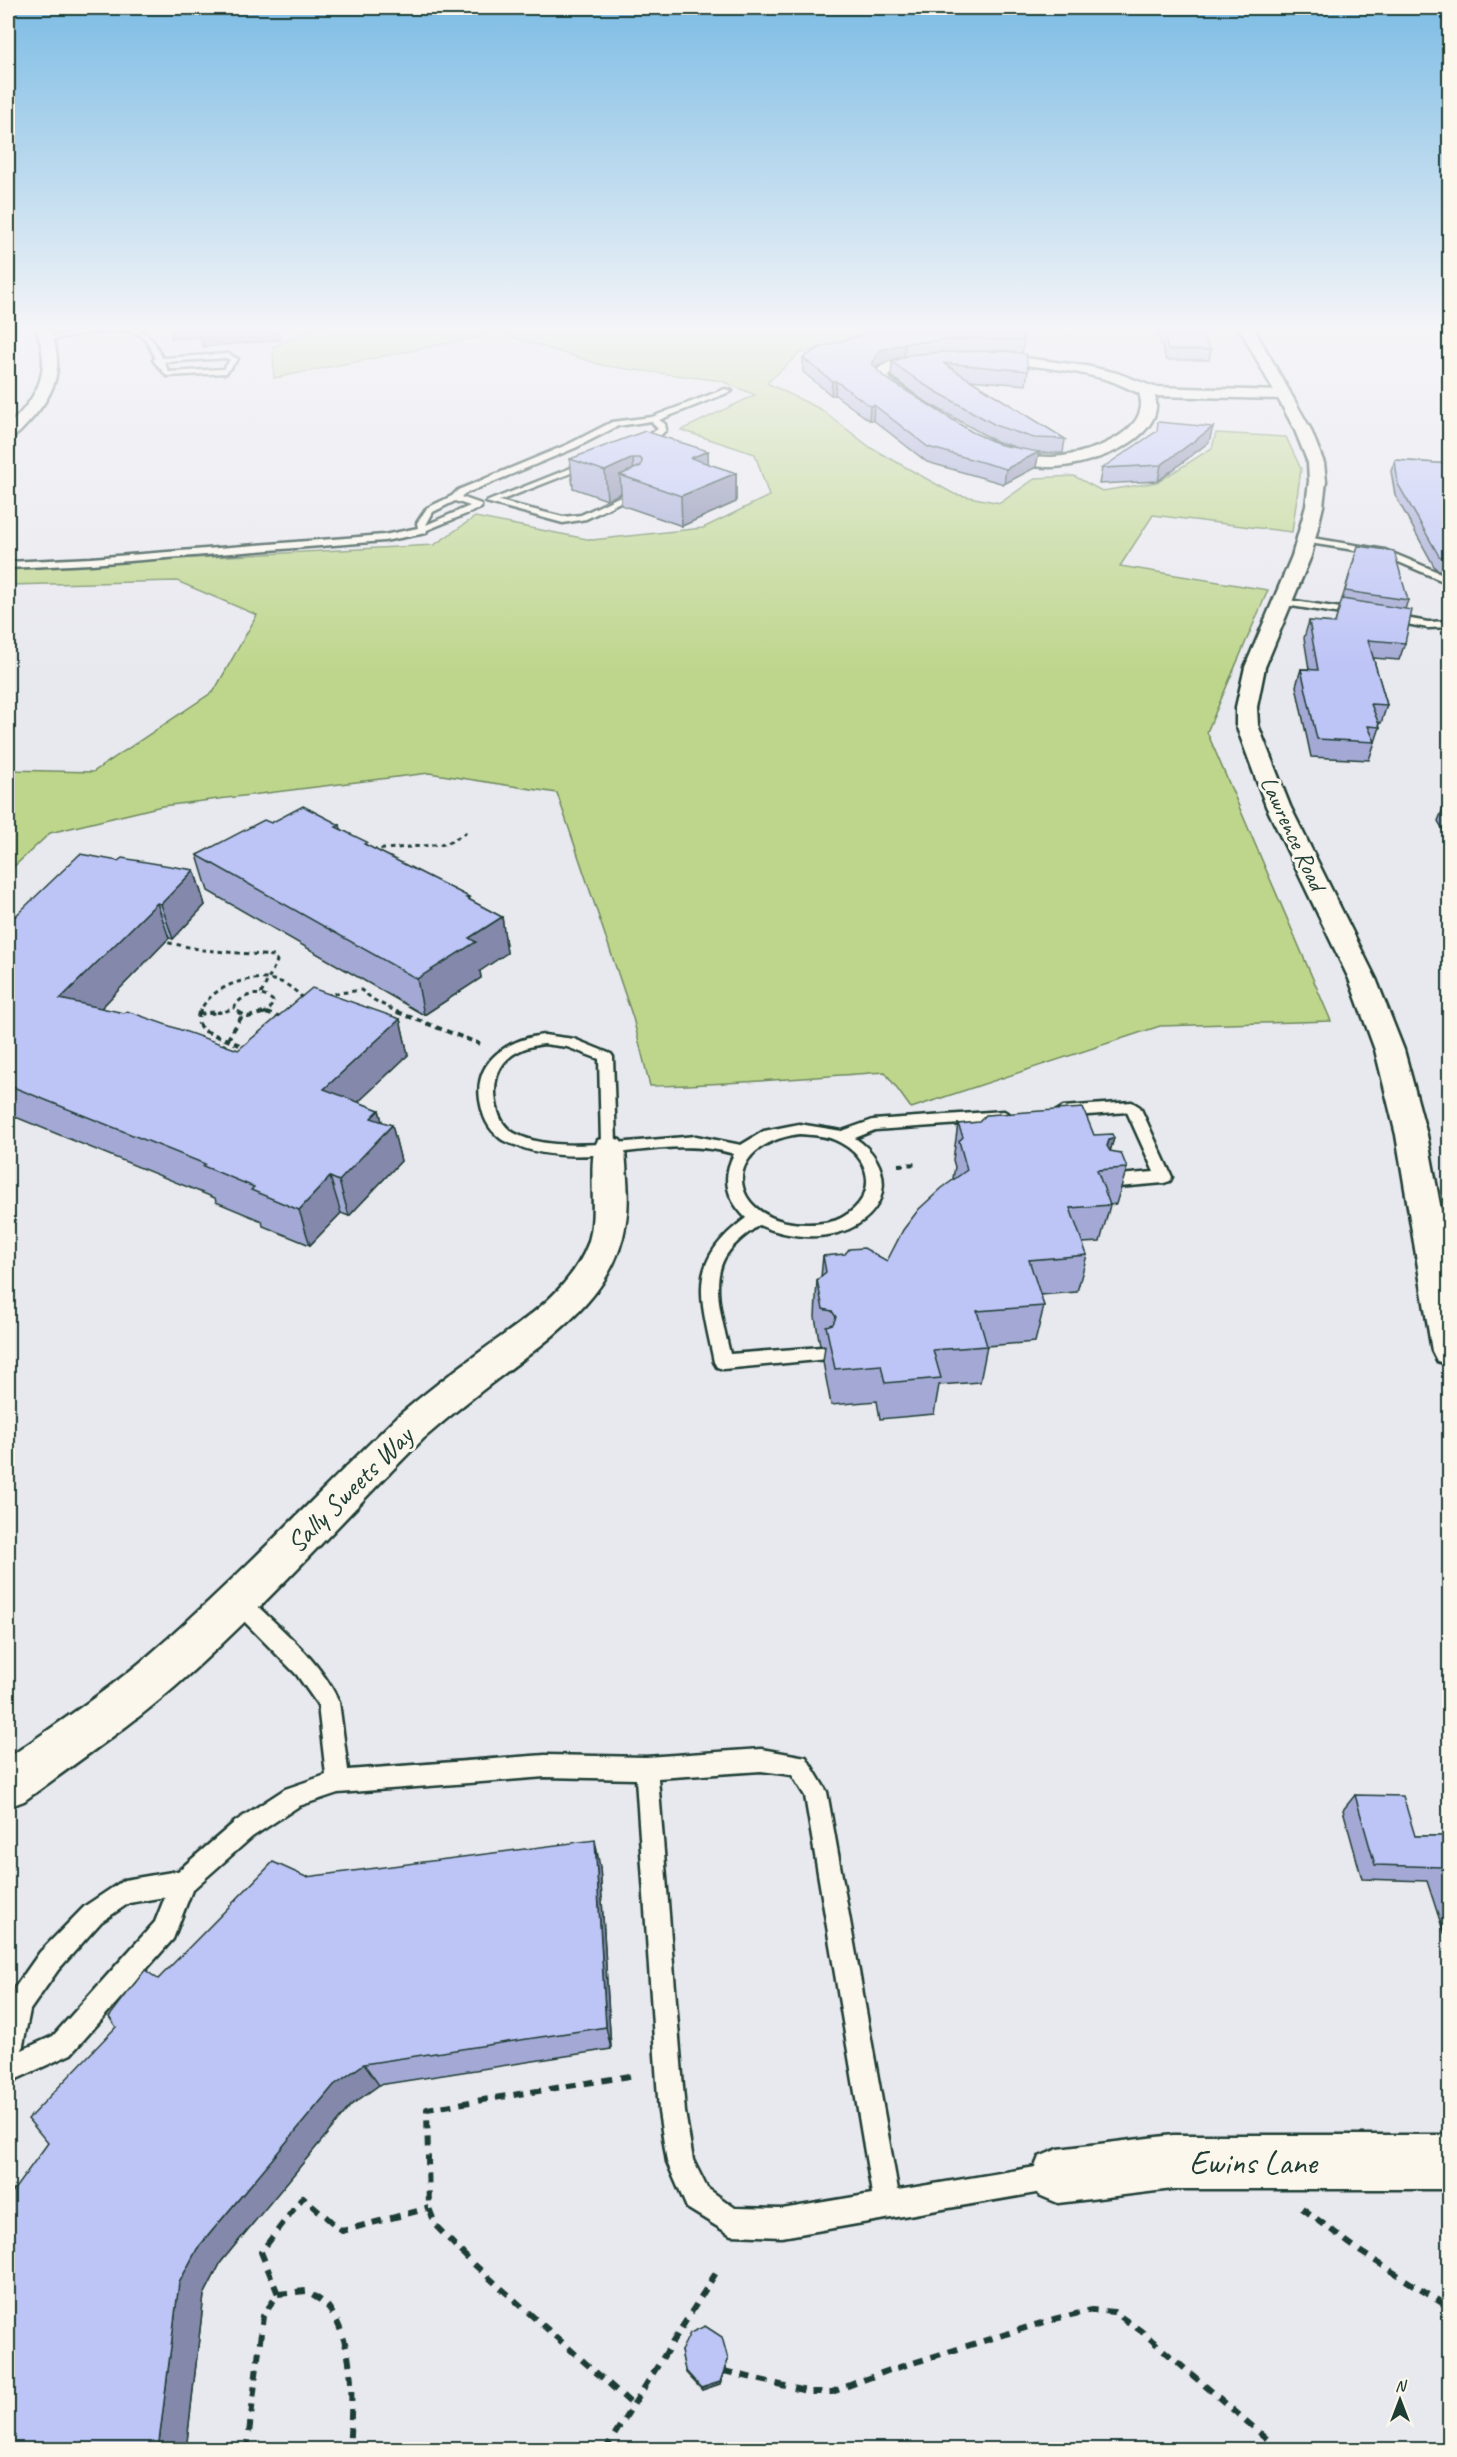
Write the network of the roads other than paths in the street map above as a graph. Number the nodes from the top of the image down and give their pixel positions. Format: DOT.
graph roads {
  1 [pos="582,442"];
  2 [pos="642,442"];
  3 [pos="1119,442"];
  4 [pos="1307,442"];
  5 [pos="977,443"];
  6 [pos="624,450"];
  7 [pos="595,461"];
  8 [pos="638,491"];
  9 [pos="455,498"];
  10 [pos="491,502"];
  11 [pos="478,506"];
  12 [pos="423,531"];
  13 [pos="1306,540"];
  14 [pos="8,565"];
  15 [pos="1449,581"];
  16 [pos="1282,602"];
  17 [pos="1449,624"];
  18 [pos="1050,1113"];
  19 [pos="1014,1115"];
  20 [pos="842,1137"];
  21 [pos="609,1148"];
  22 [pos="743,1151"];
  23 [pos="1107,1182"];
  24 [pos="758,1217"];
  25 [pos="1449,1351"];
  26 [pos="822,1354"];
  27 [pos="238,1601"];
  28 [pos="646,1768"];
  29 [pos="338,1782"];
  30 [pos="8,1785"];
  31 [pos="183,1882"];
  32 [pos="8,2059"];
  33 [pos="8,2070"];
  34 [pos="1449,2162"];
  35 [pos="1058,2176"];
  36 [pos="886,2204"];
  1 -- 9 [label="lane"];
  2 -- 6 [label="lane"];
  3 -- 5 [label="street"];
  4 -- 13 [label="street, Lawrence Road"];
  7 -- 10 [label="lane"];
  8 -- 10 [label="lane"];
  9 -- 11 [label="lane"];
  9 -- 12 [label="lane"];
  10 -- 11 [label="lane"];
  11 -- 12 [label="lane"];
  12 -- 14 [label="lane"];
  13 -- 15 [label="lane"];
  13 -- 16 [label="street, Lawrence Road"];
  16 -- 17 [label="lane"];
  16 -- 25 [label="street, Lawrence Road"];
  18 -- 23 [label="lane"];
  19 -- 20 [label="lane"];
  20 -- 22 [label="lane"];
  20 -- 24 [label="lane"];
  21 -- 21 [label="lane"];
  21 -- 22 [label="lane"];
  21 -- 27 [label="street, Sally Sweets Way"];
  22 -- 24 [label="lane"];
  24 -- 26 [label="lane"];
  27 -- 29 [label="lane"];
  27 -- 30 [label="street, Sally Sweets Way"];
  28 -- 29 [label="lane"];
  28 -- 36 [label="lane"];
  28 -- 36 [label="lane"];
  29 -- 31 [label="lane"];
  31 -- 32 [label="lane"];
  31 -- 33 [label="lane"];
  34 -- 35 [label="street, Ewins Lane"];
  35 -- 36 [label="lane"];
}
